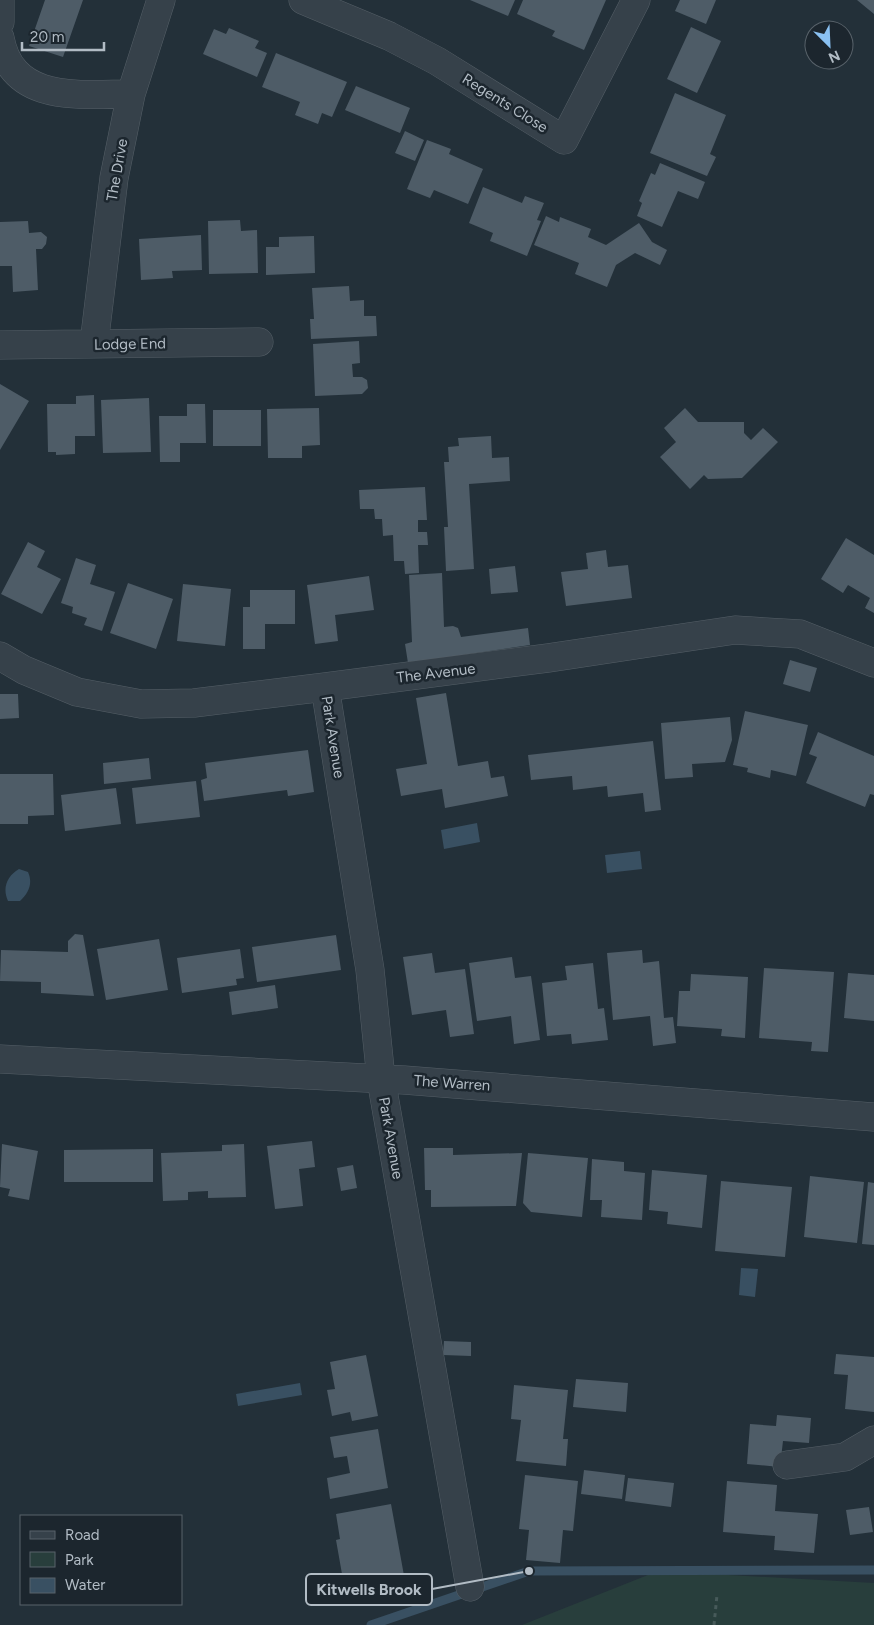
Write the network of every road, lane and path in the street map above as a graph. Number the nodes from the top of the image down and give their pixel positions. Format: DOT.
graph roads {
  1 [pos="0,0"];
  2 [pos="161,0"];
  3 [pos="303,0"];
  4 [pos="636,0"];
  5 [pos="0,22"];
  6 [pos="0,38"];
  7 [pos="131,94"];
  8 [pos="259,342"];
  9 [pos="94,344"];
  10 [pos="0,345"];
  11 [pos="0,656"];
  12 [pos="874,663"];
  13 [pos="325,687"];
  14 [pos="0,1059"];
  15 [pos="381,1079"];
  16 [pos="874,1117"];
  17 [pos="874,1440"];
  18 [pos="787,1465"];
  19 [pos="470,1587"];
  20 [pos="717,1595"];
  21 [pos="714,1625"];
  1 -- 5 [label="street"];
  2 -- 7 [label="street, The Drive"];
  3 -- 4 [label="street, Regents Close"];
  6 -- 7 [label="street"];
  7 -- 9 [label="street, The Drive"];
  8 -- 9 [label="street, Lodge End"];
  9 -- 10 [label="street, Lodge End"];
  11 -- 13 [label="street, The Avenue"];
  12 -- 13 [label="street, The Avenue"];
  13 -- 15 [label="street, Park Avenue"];
  14 -- 15 [label="street, The Warren"];
  15 -- 16 [label="street, The Warren"];
  15 -- 19 [label="street, Park Avenue"];
  17 -- 18 [label="street"];
  20 -- 21 [label="path"];
}
